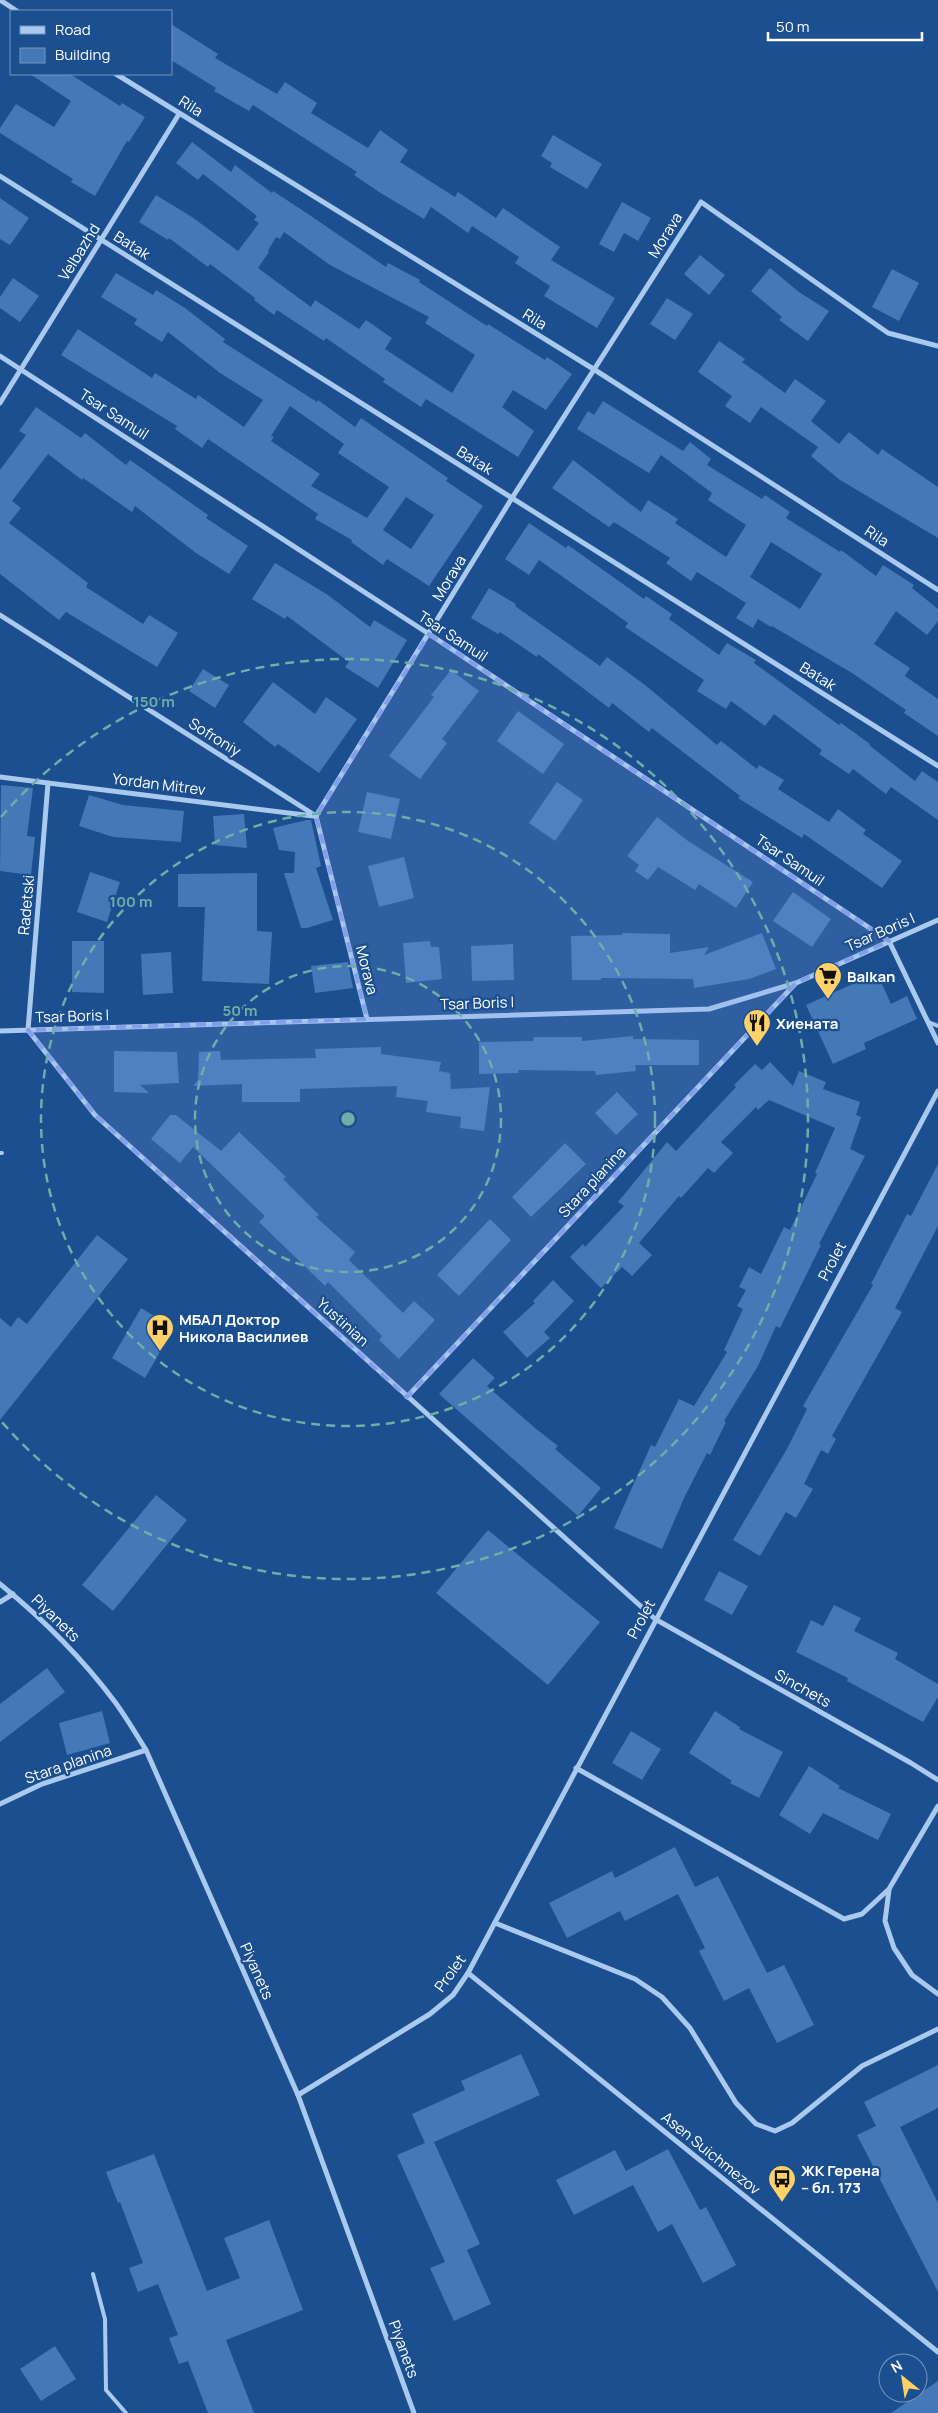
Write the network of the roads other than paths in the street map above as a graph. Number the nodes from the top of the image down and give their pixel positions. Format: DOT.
graph roads {
  1 [pos="0,0"];
  2 [pos="15,10"];
  3 [pos="118,75"];
  4 [pos="179,114"];
  5 [pos="0,176"];
  6 [pos="101,240"];
  7 [pos="938,346"];
  8 [pos="0,356"];
  9 [pos="21,369"];
  10 [pos="595,370"];
  11 [pos="0,403"];
  12 [pos="512,498"];
  13 [pos="938,590"];
  14 [pos="0,615"];
  15 [pos="428,634"];
  16 [pos="938,766"];
  17 [pos="0,777"];
  18 [pos="48,783"];
  19 [pos="316,816"];
  20 [pos="938,920"];
  21 [pos="889,941"];
  22 [pos="796,983"];
  23 [pos="367,1019"];
  24 [pos="928,1022"];
  25 [pos="938,1026"];
  26 [pos="28,1030"];
  27 [pos="0,1031"];
  28 [pos="938,1044"];
  29 [pos="938,1091"];
  30 [pos="407,1397"];
  31 [pos="0,1584"];
  32 [pos="13,1594"];
  33 [pos="0,1602"];
  34 [pos="655,1619"];
  35 [pos="146,1750"];
  36 [pos="576,1768"];
  37 [pos="938,1780"];
  38 [pos="0,1804"];
  39 [pos="938,1806"];
  40 [pos="889,1889"];
  41 [pos="495,1923"];
  42 [pos="468,1973"];
  43 [pos="938,1994"];
  44 [pos="938,2029"];
  45 [pos="298,2095"];
  46 [pos="93,2274"];
  47 [pos="938,2352"];
  48 [pos="126,2413"];
  49 [pos="414,2413"];
  1 -- 2 [label="street"];
  3 -- 4 [label="street, Rila"];
  4 -- 6 [label="street, Velbazhd"];
  4 -- 10 [label="street, Rila"];
  5 -- 6 [label="street, Batak"];
  6 -- 9 [label="street, Velbazhd"];
  6 -- 12 [label="street, Batak"];
  7 -- 10 [label="street, Morava"];
  8 -- 9 [label="street, Tsar Samuil"];
  9 -- 11 [label="street, Velbazhd"];
  9 -- 15 [label="street, Tsar Samuil"];
  10 -- 12 [label="street, Morava"];
  10 -- 13 [label="street, Rila"];
  12 -- 15 [label="street, Morava"];
  12 -- 16 [label="street, Batak"];
  14 -- 19 [label="street, Sofroniy"];
  15 -- 19 [label="street, Morava"];
  15 -- 21 [label="street, Tsar Samuil"];
  17 -- 18 [label="street, Yordan Mitrev"];
  18 -- 19 [label="street, Yordan Mitrev"];
  18 -- 26 [label="street, Radetski"];
  19 -- 23 [label="street, Morava"];
  20 -- 21 [label="street, Tsar Boris I"];
  21 -- 22 [label="street, Tsar Boris I"];
  21 -- 24 [label="street"];
  22 -- 23 [label="street, Tsar Boris I"];
  22 -- 30 [label="street, Stara planina"];
  23 -- 26 [label="street, Tsar Boris I"];
  24 -- 25 [label="lane"];
  24 -- 28 [label="street"];
  26 -- 27 [label="street, Tsar Boris I"];
  26 -- 30 [label="street, Yustinian"];
  29 -- 34 [label="street, Prolet"];
  30 -- 34 [label="street, Yustinian"];
  31 -- 32 [label="street, Piyanets"];
  32 -- 33 [label="street"];
  32 -- 35 [label="street, Piyanets"];
  34 -- 36 [label="street, Prolet"];
  34 -- 37 [label="street, Sinchets"];
  35 -- 38 [label="street, Stara planina"];
  35 -- 45 [label="street, Piyanets"];
  36 -- 40 [label="street"];
  36 -- 41 [label="street, Prolet"];
  39 -- 40 [label="street"];
  40 -- 43 [label="street"];
  41 -- 42 [label="street, Prolet"];
  41 -- 44 [label="street"];
  42 -- 45 [label="street, Prolet"];
  42 -- 47 [label="street, Asen Suichmezov"];
  45 -- 49 [label="street, Piyanets"];
  46 -- 48 [label="lane"];
}
